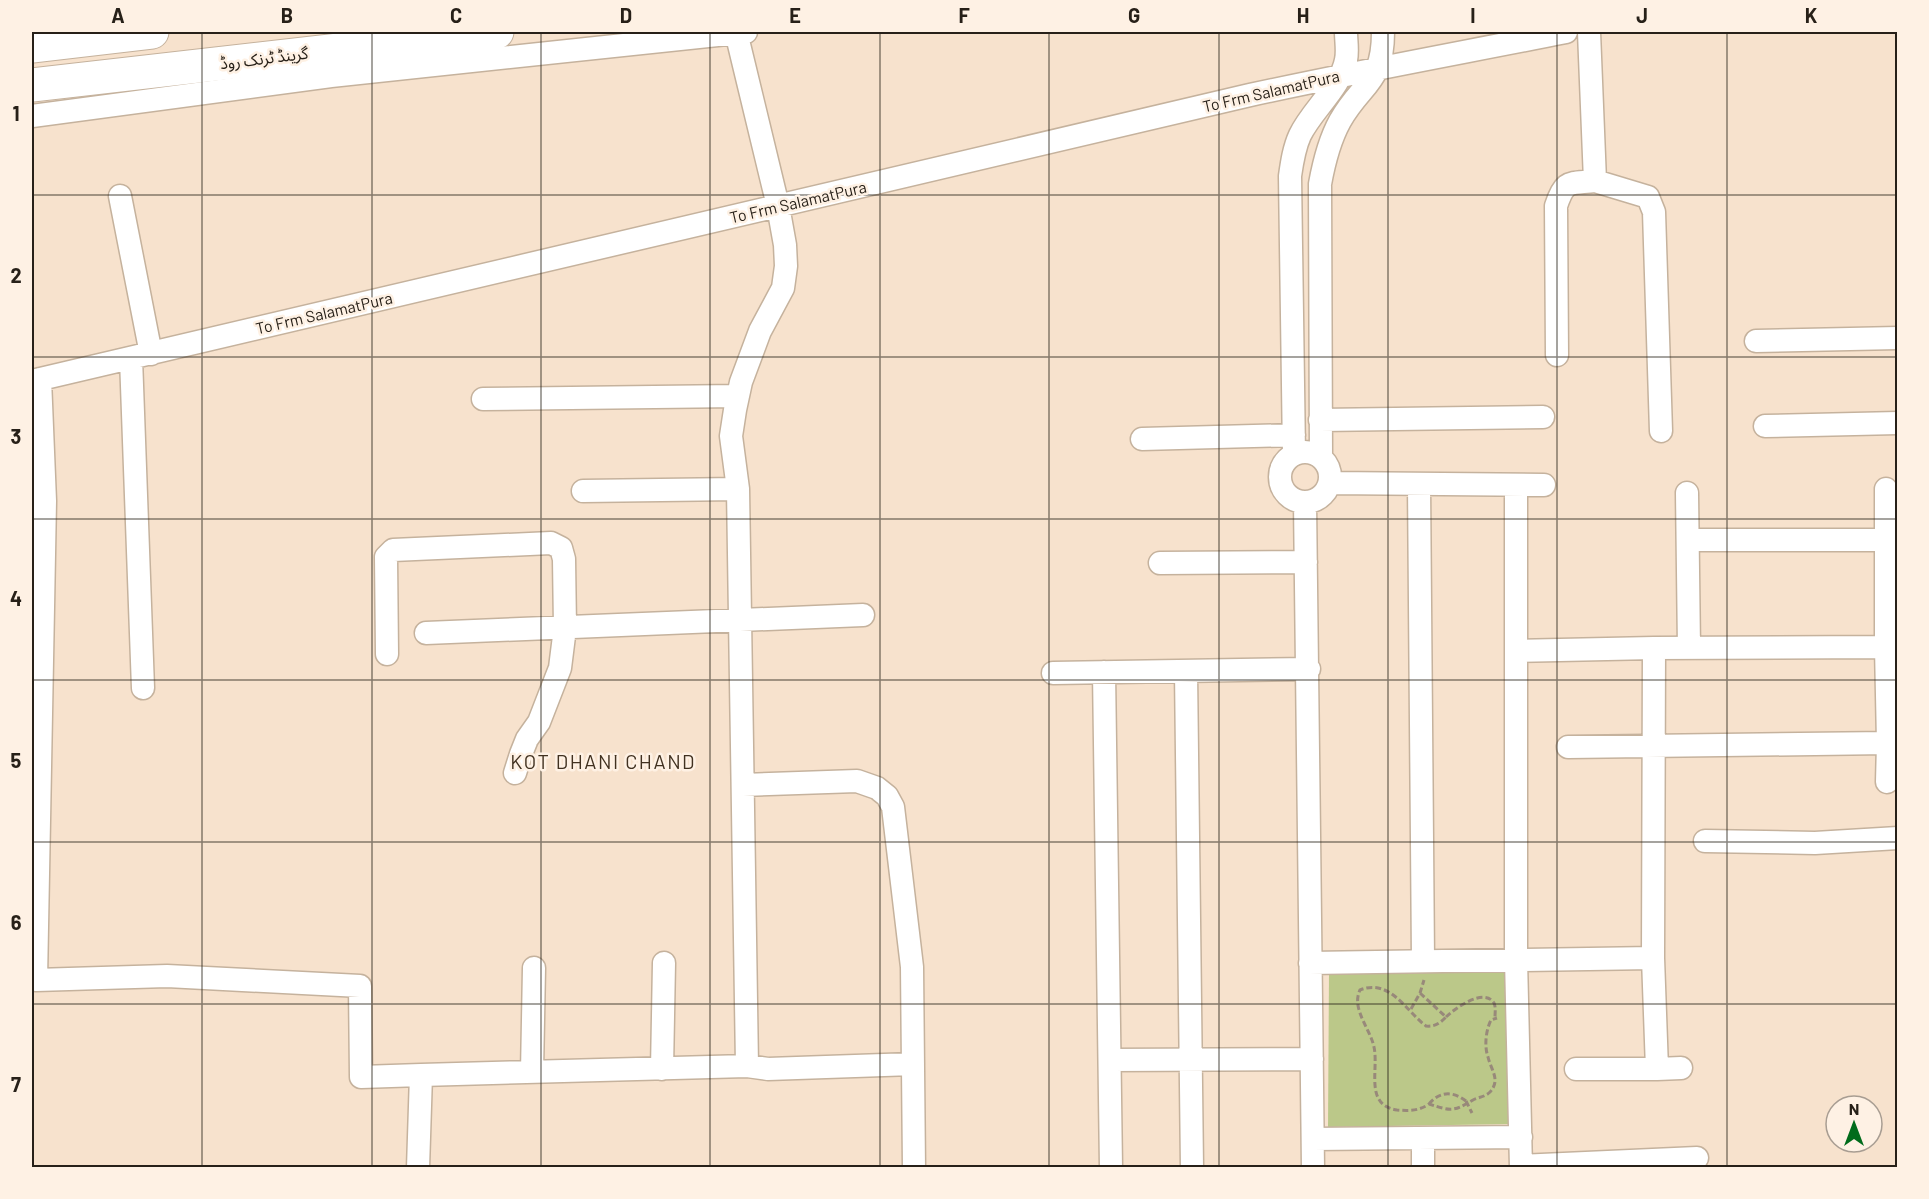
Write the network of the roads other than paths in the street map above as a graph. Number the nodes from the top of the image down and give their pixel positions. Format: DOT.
graph roads {
  1 [pos="152,32"];
  2 [pos="497,32"];
  3 [pos="739,32"];
  4 [pos="1346,32"];
  5 [pos="1383,32"];
  6 [pos="1566,32"];
  7 [pos="1589,32"];
  8 [pos="32,46"];
  9 [pos="329,63"];
  10 [pos="1378,70"];
  11 [pos="1341,75"];
  12 [pos="32,85"];
  13 [pos="32,116"];
  14 [pos="1595,181"];
  15 [pos="120,196"];
  16 [pos="778,206"];
  17 [pos="1898,338"];
  18 [pos="1756,341"];
  19 [pos="1557,355"];
  20 [pos="141,356"];
  21 [pos="36,380"];
  22 [pos="738,396"];
  23 [pos="483,399"];
  24 [pos="1543,417"];
  25 [pos="1320,420"];
  26 [pos="1898,423"];
  27 [pos="1765,426"];
  28 [pos="1661,431"];
  29 [pos="1142,439"];
  30 [pos="1294,445"];
  31 [pos="1321,458"];
  32 [pos="1330,483"];
  33 [pos="1419,484"];
  34 [pos="1516,485"];
  35 [pos="1544,485"];
  36 [pos="738,489"];
  37 [pos="1886,489"];
  38 [pos="583,491"];
  39 [pos="1687,494"];
  40 [pos="1305,502"];
  41 [pos="1688,540"];
  42 [pos="1886,540"];
  43 [pos="1306,562"];
  44 [pos="1160,563"];
  45 [pos="38,575"];
  46 [pos="863,615"];
  47 [pos="741,621"];
  48 [pos="565,628"];
  49 [pos="426,633"];
  50 [pos="1886,647"];
  51 [pos="1654,648"];
  52 [pos="1689,648"];
  53 [pos="1516,651"];
  54 [pos="387,654"];
  55 [pos="1309,669"];
  56 [pos="1186,671"];
  57 [pos="1104,672"];
  58 [pos="1053,673"];
  59 [pos="143,688"];
  60 [pos="1888,743"];
  61 [pos="1653,746"];
  62 [pos="1568,747"];
  63 [pos="515,773"];
  64 [pos="1887,782"];
  65 [pos="743,785"];
  66 [pos="1898,838"];
  67 [pos="1705,842"];
  68 [pos="1653,957"];
  69 [pos="1516,959"];
  70 [pos="1423,960"];
  71 [pos="664,963"];
  72 [pos="1310,963"];
  73 [pos="534,968"];
  74 [pos="1191,1059"];
  75 [pos="1312,1059"];
  76 [pos="1110,1060"];
  77 [pos="913,1064"];
  78 [pos="747,1066"];
  79 [pos="1681,1068"];
  80 [pos="662,1069"];
  81 [pos="1576,1069"];
  82 [pos="1657,1069"];
  83 [pos="532,1072"];
  84 [pos="421,1075"];
  85 [pos="1521,1137"];
  86 [pos="1423,1138"];
  87 [pos="1313,1139"];
  88 [pos="1697,1158"];
  89 [pos="418,1167"];
  90 [pos="914,1167"];
  91 [pos="1111,1167"];
  92 [pos="1192,1167"];
  93 [pos="1313,1167"];
  94 [pos="1424,1167"];
  95 [pos="1521,1167"];
  1 -- 8 [label="highway"];
  2 -- 9 [label="highway, گرینڈ ٹرنک روڈ"];
  3 -- 9 [label="street"];
  3 -- 16 [label="street"];
  4 -- 11 [label="street"];
  5 -- 10 [label="street"];
  6 -- 10 [label="street, To Frm SalamatPura"];
  7 -- 14 [label="street"];
  9 -- 12 [label="highway, گرینڈ ٹرنک روڈ"];
  9 -- 13 [label="street"];
  10 -- 11 [label="street, To Frm SalamatPura"];
  10 -- 25 [label="street"];
  11 -- 16 [label="street, To Frm SalamatPura"];
  11 -- 30 [label="street"];
  14 -- 19 [label="street"];
  14 -- 28 [label="street"];
  15 -- 20 [label="street"];
  16 -- 20 [label="street, To Frm SalamatPura"];
  16 -- 22 [label="street"];
  17 -- 18 [label="street"];
  20 -- 21 [label="street, To Frm SalamatPura"];
  20 -- 59 [label="street"];
  21 -- 45 [label="street"];
  22 -- 23 [label="street"];
  22 -- 36 [label="street"];
  24 -- 25 [label="street"];
  25 -- 31 [label="street"];
  26 -- 27 [label="street"];
  29 -- 30 [label="street"];
  30 -- 31 [label="street"];
  30 -- 40 [label="street"];
  31 -- 32 [label="street"];
  32 -- 33 [label="street"];
  32 -- 40 [label="street"];
  33 -- 34 [label="street"];
  33 -- 70 [label="street"];
  34 -- 35 [label="street"];
  34 -- 53 [label="street"];
  36 -- 38 [label="street"];
  36 -- 47 [label="street"];
  37 -- 42 [label="street"];
  39 -- 41 [label="street"];
  40 -- 43 [label="street"];
  41 -- 42 [label="street"];
  41 -- 52 [label="street"];
  42 -- 50 [label="street"];
  43 -- 44 [label="street"];
  43 -- 55 [label="street"];
  45 -- 84 [label="street"];
  46 -- 47 [label="street"];
  47 -- 48 [label="street"];
  47 -- 65 [label="street"];
  48 -- 49 [label="street"];
  48 -- 54 [label="street"];
  48 -- 63 [label="street"];
  50 -- 52 [label="street"];
  50 -- 60 [label="street"];
  51 -- 52 [label="street"];
  51 -- 53 [label="street"];
  51 -- 61 [label="street"];
  53 -- 69 [label="street"];
  55 -- 56 [label="street"];
  55 -- 72 [label="street"];
  56 -- 57 [label="street"];
  56 -- 74 [label="street"];
  57 -- 58 [label="street"];
  57 -- 76 [label="street"];
  60 -- 61 [label="street"];
  60 -- 64 [label="street"];
  61 -- 62 [label="street"];
  61 -- 68 [label="street"];
  65 -- 77 [label="street"];
  65 -- 78 [label="street"];
  66 -- 67 [label="street"];
  68 -- 69 [label="street"];
  68 -- 82 [label="street"];
  69 -- 70 [label="street"];
  69 -- 85 [label="street"];
  70 -- 72 [label="street"];
  71 -- 80 [label="street"];
  72 -- 75 [label="street"];
  73 -- 83 [label="street"];
  74 -- 75 [label="street"];
  74 -- 76 [label="street"];
  74 -- 92 [label="street"];
  75 -- 87 [label="street"];
  76 -- 91 [label="street"];
  77 -- 78 [label="street"];
  77 -- 90 [label="street"];
  78 -- 80 [label="street"];
  79 -- 82 [label="street"];
  80 -- 83 [label="street"];
  81 -- 82 [label="street"];
  83 -- 84 [label="street"];
  84 -- 89 [label="street"];
  85 -- 86 [label="street"];
  85 -- 95 [label="street"];
  86 -- 87 [label="street"];
  86 -- 94 [label="street"];
  87 -- 93 [label="street"];
  88 -- 95 [label="street"];
}
